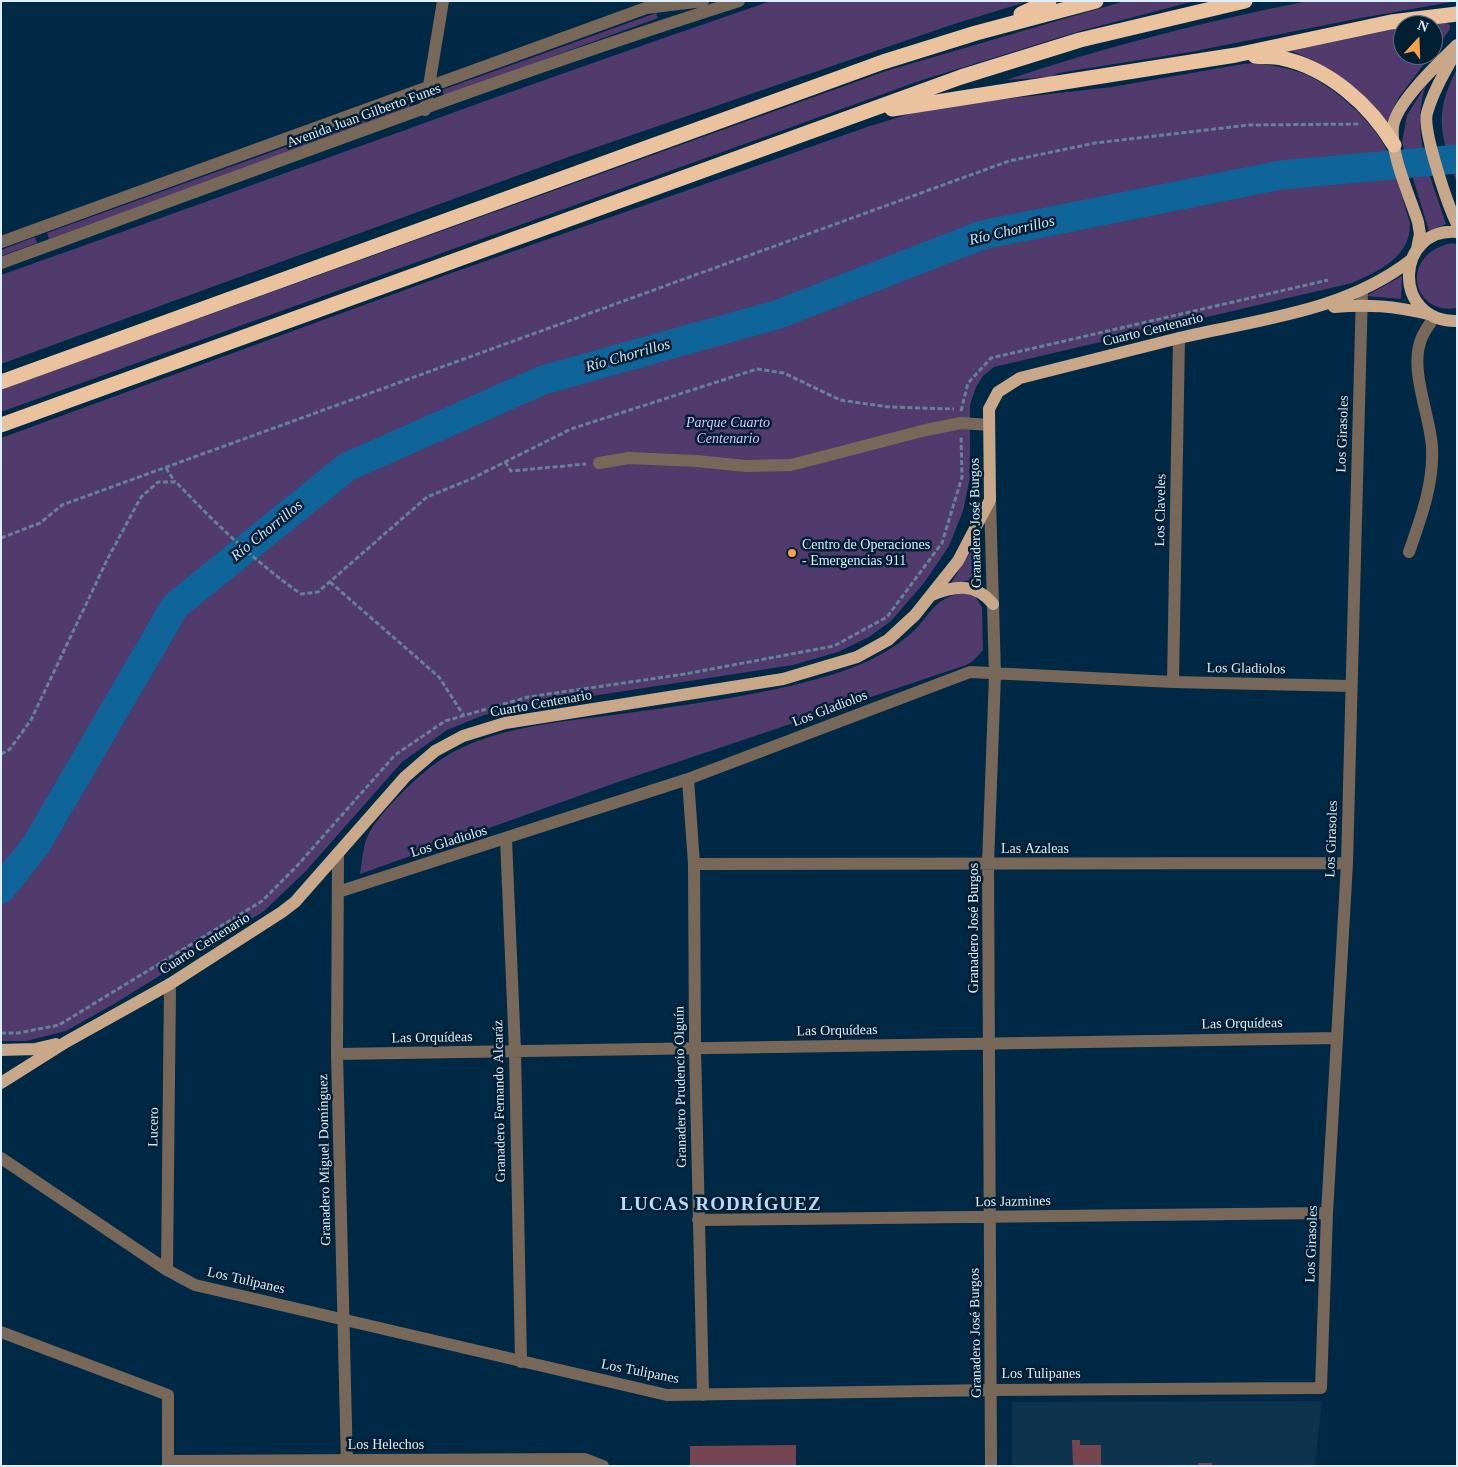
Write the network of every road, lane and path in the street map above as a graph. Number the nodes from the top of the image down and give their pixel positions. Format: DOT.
graph roads {
  1 [pos="443,1"];
  2 [pos="703,1"];
  3 [pos="739,1"];
  4 [pos="1049,1"];
  5 [pos="1096,1"];
  6 [pos="1245,1"];
  7 [pos="1457,14"];
  8 [pos="1445,27"];
  9 [pos="1443,30"];
  10 [pos="976,33"];
  11 [pos="1457,45"];
  12 [pos="1457,50"];
  13 [pos="1236,55"];
  14 [pos="431,86"];
  15 [pos="425,110"];
  16 [pos="853,115"];
  17 [pos="1380,123"];
  18 [pos="1394,145"];
  19 [pos="1457,224"];
  20 [pos="38,229"];
  21 [pos="1457,232"];
  22 [pos="1,242"];
  23 [pos="46,247"];
  24 [pos="1414,255"];
  25 [pos="1,263"];
  26 [pos="1328,280"];
  27 [pos="1361,297"];
  28 [pos="1431,316"];
  29 [pos="1457,321"];
  30 [pos="1179,338"];
  31 [pos="1,382"];
  32 [pos="998,392"];
  33 [pos="961,423"];
  34 [pos="1,425"];
  35 [pos="989,425"];
  36 [pos="504,462"];
  37 [pos="599,463"];
  38 [pos="166,468"];
  39 [pos="176,482"];
  40 [pos="990,500"];
  41 [pos="1,538"];
  42 [pos="1409,552"];
  43 [pos="264,568"];
  44 [pos="330,582"];
  45 [pos="930,596"];
  46 [pos="993,604"];
  47 [pos="995,675"];
  48 [pos="1173,682"];
  49 [pos="1351,686"];
  50 [pos="464,716"];
  51 [pos="1,754"];
  52 [pos="688,779"];
  53 [pos="506,839"];
  54 [pos="338,853"];
  55 [pos="1346,863"];
  56 [pos="694,864"];
  57 [pos="988,864"];
  58 [pos="338,892"];
  59 [pos="170,984"];
  60 [pos="1,1032"];
  61 [pos="1337,1038"];
  62 [pos="66,1042"];
  63 [pos="989,1044"];
  64 [pos="695,1048"];
  65 [pos="1,1050"];
  66 [pos="515,1051"];
  67 [pos="337,1054"];
  68 [pos="1,1083"];
  69 [pos="1,1158"];
  70 [pos="1327,1213"];
  71 [pos="989,1217"];
  72 [pos="698,1220"];
  73 [pos="167,1270"];
  74 [pos="344,1319"];
  75 [pos="1,1332"];
  76 [pos="521,1362"];
  77 [pos="1322,1388"];
  78 [pos="992,1390"];
  79 [pos="703,1395"];
  80 [pos="347,1463"];
  81 [pos="168,1464"];
  82 [pos="603,1466"];
  83 [pos="991,1466"];
  1 -- 14 [label="street"];
  2 -- 14 [label="street, Avenida Juan Gilberto Funes"];
  3 -- 15 [label="street, Avenida Juan Gilberto Funes"];
  4 -- 10 [label="highway"];
  5 -- 10 [label="highway"];
  6 -- 16 [label="highway"];
  7 -- 13 [label="highway"];
  8 -- 9 [label="path"];
  10 -- 31 [label="highway"];
  11 -- 18 [label="main road"];
  12 -- 19 [label="main road"];
  13 -- 16 [label="highway"];
  13 -- 17 [label="highway"];
  14 -- 15 [label="street"];
  14 -- 20 [label="street, Avenida Juan Gilberto Funes"];
  15 -- 23 [label="street, Avenida Juan Gilberto Funes"];
  16 -- 34 [label="highway"];
  17 -- 18 [label="highway"];
  17 -- 38 [label="path"];
  18 -- 24 [label="main road"];
  20 -- 22 [label="street, Avenida Juan Gilberto Funes"];
  20 -- 23 [label="street"];
  21 -- 24 [label="main road, Cuarto Centenario"];
  23 -- 25 [label="street, Avenida Juan Gilberto Funes"];
  24 -- 27 [label="main road, Cuarto Centenario"];
  24 -- 28 [label="main road"];
  26 -- 33 [label="path"];
  27 -- 28 [label="main road, Cuarto Centenario"];
  27 -- 30 [label="main road, Cuarto Centenario"];
  27 -- 49 [label="street, Los Girasoles"];
  28 -- 29 [label="main road, Cuarto Centenario"];
  28 -- 42 [label="street"];
  30 -- 32 [label="main road, Cuarto Centenario"];
  30 -- 48 [label="street, Los Claveles"];
  32 -- 35 [label="main road, Granadero José Burgos"];
  33 -- 35 [label="street"];
  33 -- 37 [label="street"];
  33 -- 50 [label="path"];
  35 -- 40 [label="main road, Granadero José Burgos"];
  36 -- 37 [label="path"];
  38 -- 39 [label="path"];
  38 -- 41 [label="path"];
  39 -- 43 [label="path"];
  39 -- 51 [label="path"];
  40 -- 45 [label="main road, Cuarto Centenario"];
  40 -- 46 [label="street, Granadero José Burgos"];
  44 -- 50 [label="path"];
  45 -- 46 [label="main road"];
  45 -- 54 [label="main road, Cuarto Centenario"];
  46 -- 47 [label="street, Granadero José Burgos"];
  47 -- 48 [label="street, Los Gladiolos"];
  47 -- 52 [label="street, Los Gladiolos"];
  47 -- 57 [label="street, Granadero José Burgos"];
  48 -- 49 [label="street, Los Gladiolos"];
  49 -- 55 [label="street, Los Girasoles"];
  50 -- 60 [label="path"];
  52 -- 53 [label="street, Los Gladiolos"];
  52 -- 56 [label="street, Granadero Prudencio Olguín"];
  53 -- 58 [label="street, Los Gladiolos"];
  53 -- 66 [label="street, Granadero Fernando Alcaráz"];
  54 -- 58 [label="street, Granadero Miguel Domínguez"];
  54 -- 59 [label="main road, Cuarto Centenario"];
  55 -- 57 [label="street, Las Azaleas"];
  55 -- 61 [label="street, Los Girasoles"];
  56 -- 57 [label="street, Las Azaleas"];
  56 -- 64 [label="street, Granadero Prudencio Olguín"];
  57 -- 63 [label="street, Granadero José Burgos"];
  58 -- 67 [label="street, Granadero Miguel Domínguez"];
  59 -- 62 [label="main road, Cuarto Centenario"];
  59 -- 73 [label="street, Lucero"];
  61 -- 63 [label="street, Las Orquídeas"];
  61 -- 70 [label="street, Los Girasoles"];
  62 -- 65 [label="main road, Cuarto Centenario"];
  62 -- 68 [label="main road, Cuarto Centenario"];
  63 -- 64 [label="street, Las Orquídeas"];
  63 -- 71 [label="street, Granadero José Burgos"];
  64 -- 66 [label="street, Las Orquídeas"];
  64 -- 72 [label="street, Granadero Prudencio Olguín"];
  66 -- 67 [label="street, Las Orquídeas"];
  66 -- 76 [label="street, Granadero Fernando Alcaráz"];
  67 -- 74 [label="street, Granadero Miguel Domínguez"];
  69 -- 73 [label="street, Los Tulipanes"];
  70 -- 71 [label="street, Los Jazmines"];
  70 -- 77 [label="street, Los Girasoles"];
  71 -- 72 [label="street, Los Jazmines"];
  71 -- 78 [label="street, Granadero José Burgos"];
  72 -- 79 [label="street, Granadero Prudencio Olguín"];
  73 -- 74 [label="street, Los Tulipanes"];
  74 -- 76 [label="street, Los Tulipanes"];
  74 -- 80 [label="street, Granadero Miguel Domínguez"];
  75 -- 81 [label="street"];
  76 -- 79 [label="street, Los Tulipanes"];
  77 -- 78 [label="street, Los Tulipanes"];
  78 -- 79 [label="street, Los Tulipanes"];
  78 -- 83 [label="street, Granadero José Burgos"];
  80 -- 81 [label="street, Los Helechos"];
  80 -- 82 [label="street, Los Helechos"];
}
